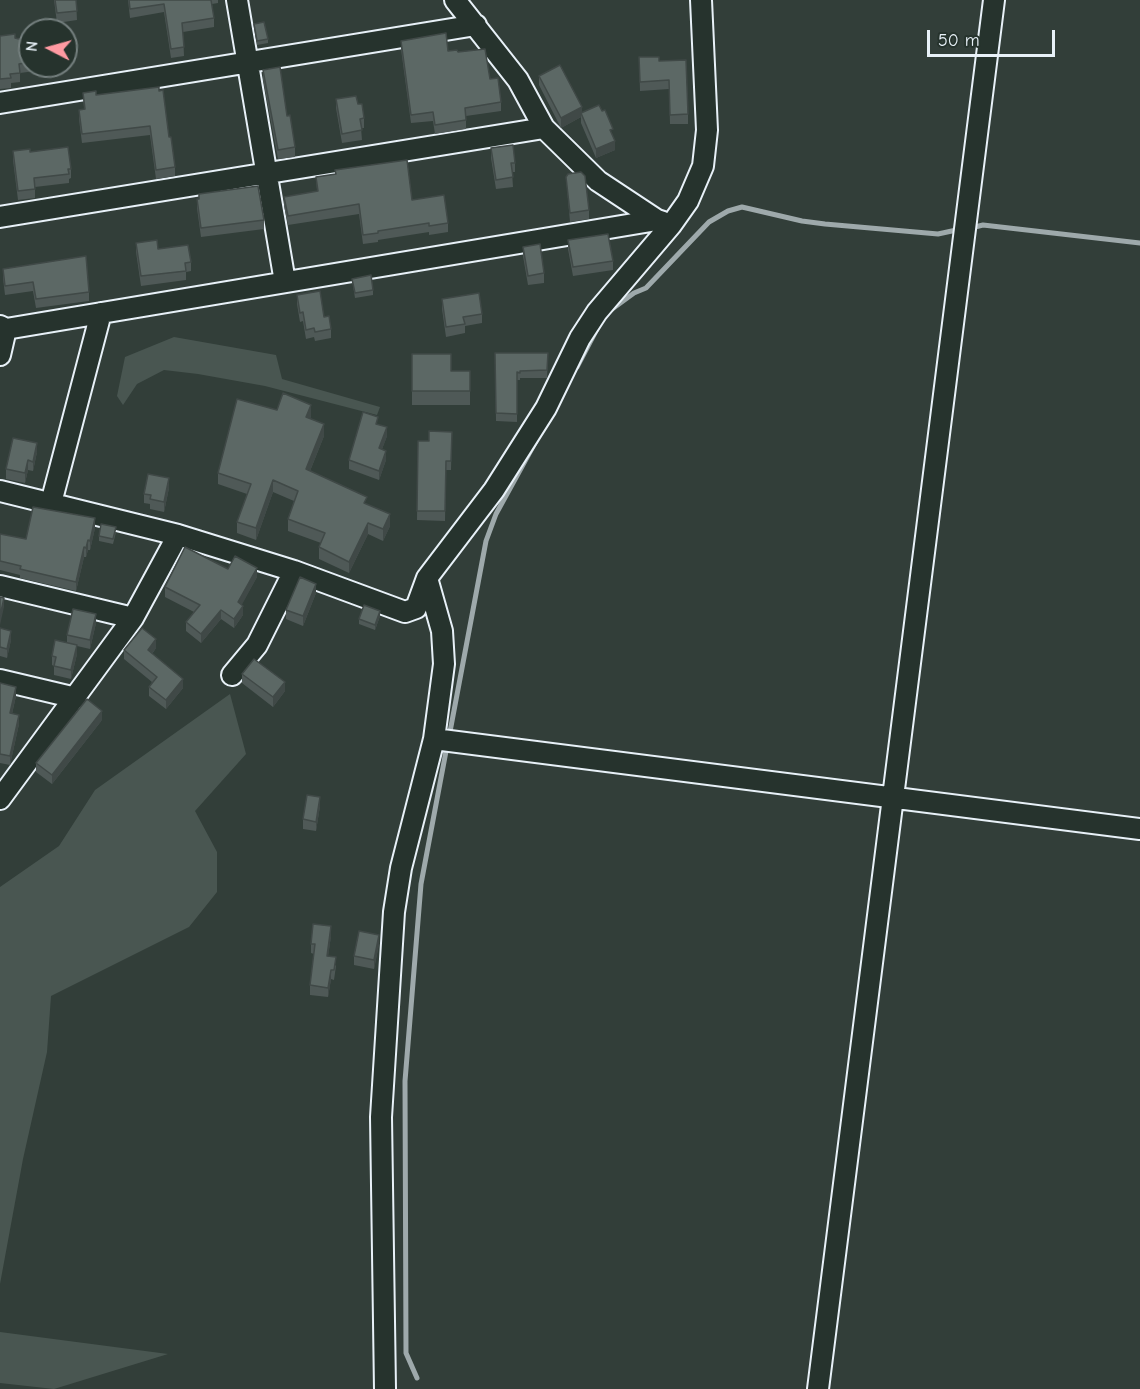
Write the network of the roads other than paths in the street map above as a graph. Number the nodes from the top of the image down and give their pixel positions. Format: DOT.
graph roads {
  1 [pos="237,0"];
  2 [pos="455,0"];
  3 [pos="701,0"];
  4 [pos="994,0"];
  5 [pos="476,25"];
  6 [pos="247,61"];
  7 [pos="0,103"];
  8 [pos="544,128"];
  9 [pos="266,173"];
  10 [pos="0,217"];
  11 [pos="664,223"];
  12 [pos="285,282"];
  13 [pos="101,313"];
  14 [pos="3,328"];
  15 [pos="0,355"];
  16 [pos="0,491"];
  17 [pos="51,503"];
  18 [pos="178,535"];
  19 [pos="294,571"];
  20 [pos="427,578"];
  21 [pos="0,586"];
  22 [pos="133,618"];
  23 [pos="232,675"];
  24 [pos="0,680"];
  25 [pos="76,698"];
  26 [pos="434,739"];
  27 [pos="8,777"];
  28 [pos="894,798"];
  29 [pos="0,799"];
  30 [pos="1140,829"];
  31 [pos="385,1389"];
  32 [pos="818,1389"];
  1 -- 6 [label="street"];
  2 -- 5 [label="street"];
  3 -- 11 [label="street"];
  4 -- 28 [label="street"];
  5 -- 6 [label="street"];
  5 -- 8 [label="street"];
  6 -- 7 [label="street"];
  6 -- 9 [label="street"];
  8 -- 9 [label="street"];
  8 -- 11 [label="street"];
  9 -- 10 [label="street"];
  9 -- 12 [label="street"];
  11 -- 12 [label="street"];
  11 -- 20 [label="street"];
  12 -- 13 [label="street"];
  13 -- 14 [label="street"];
  13 -- 17 [label="street"];
  14 -- 15 [label="street"];
  16 -- 17 [label="street"];
  17 -- 18 [label="street"];
  18 -- 19 [label="street"];
  18 -- 22 [label="street"];
  19 -- 20 [label="street"];
  19 -- 23 [label="street"];
  20 -- 26 [label="street"];
  21 -- 22 [label="street"];
  22 -- 25 [label="street"];
  24 -- 25 [label="street"];
  25 -- 27 [label="street"];
  26 -- 28 [label="street"];
  26 -- 31 [label="street"];
  27 -- 29 [label="street"];
  28 -- 30 [label="street"];
  28 -- 32 [label="street"];
}
